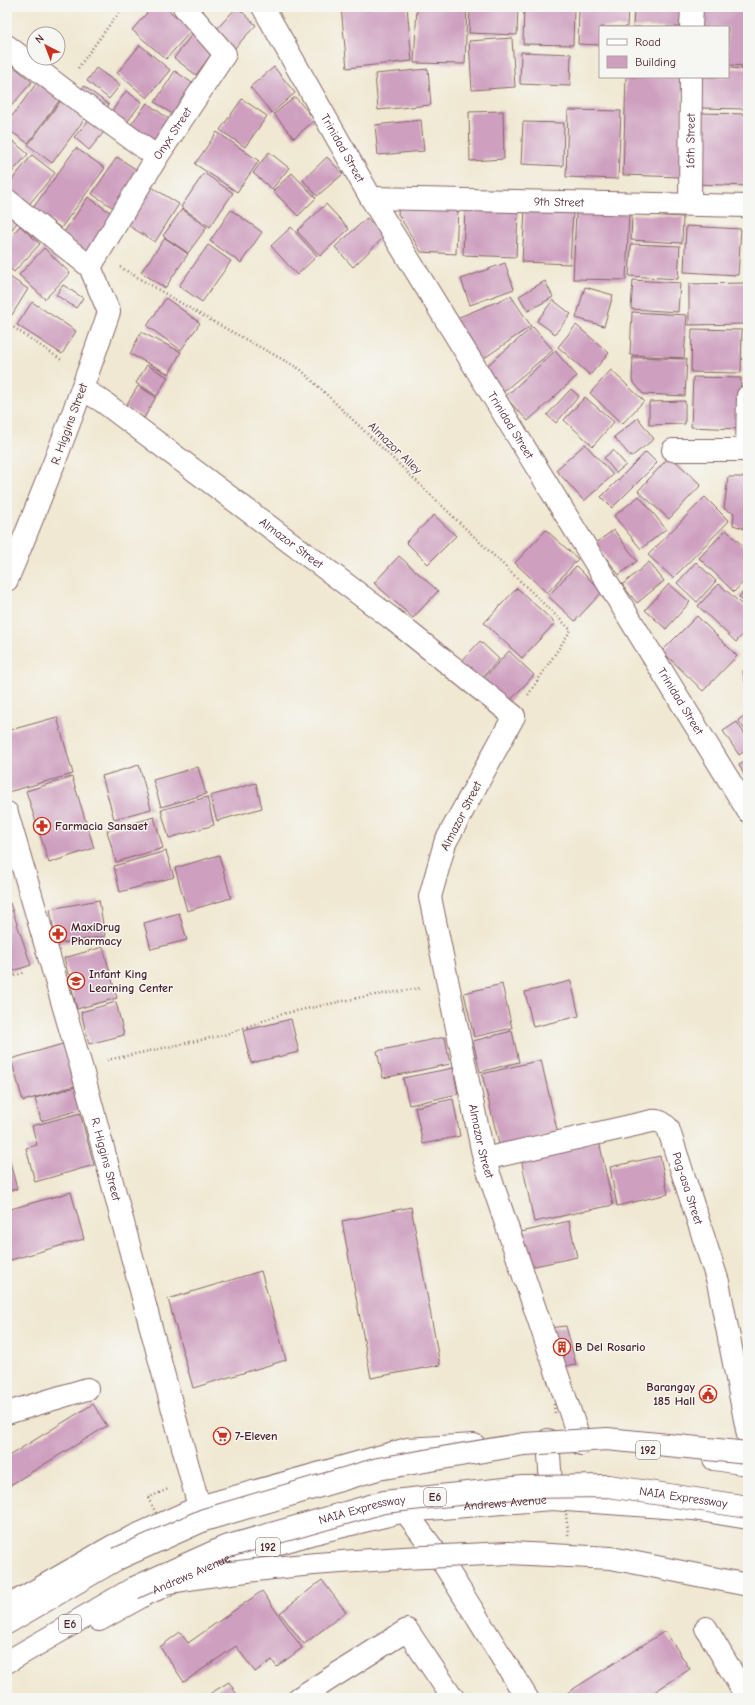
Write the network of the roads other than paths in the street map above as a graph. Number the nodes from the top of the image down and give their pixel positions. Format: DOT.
graph roads {
  1 [pos="184,7"];
  2 [pos="263,7"];
  3 [pos="692,7"];
  4 [pos="692,26"];
  5 [pos="7,46"];
  6 [pos="691,78"];
  7 [pos="157,157"];
  8 [pos="371,198"];
  9 [pos="7,200"];
  10 [pos="690,204"];
  11 [pos="748,206"];
  12 [pos="93,262"];
  13 [pos="85,383"];
  14 [pos="748,396"];
  15 [pos="673,450"];
  16 [pos="748,450"];
  17 [pos="7,580"];
  18 [pos="748,811"];
  19 [pos="7,814"];
  20 [pos="484,1159"];
  21 [pos="87,1389"];
  22 [pos="7,1414"];
  23 [pos="748,1435"];
  24 [pos="548,1440"];
  25 [pos="581,1444"];
  26 [pos="748,1453"];
  27 [pos="748,1464"];
  28 [pos="552,1499"];
  29 [pos="199,1507"];
  30 [pos="748,1507"];
  31 [pos="405,1511"];
  32 [pos="748,1518"];
  33 [pos="748,1585"];
  34 [pos="134,1588"];
  35 [pos="7,1607"];
  36 [pos="7,1623"];
  37 [pos="706,1628"];
  38 [pos="7,1662"];
  39 [pos="7,1672"];
  40 [pos="299,1698"];
  41 [pos="453,1698"];
  42 [pos="527,1698"];
  43 [pos="747,1698"];
  1 -- 7 [label="main road, Onyx Street"];
  2 -- 8 [label="main road, Trinidad Street"];
  3 -- 4 [label="main road"];
  5 -- 7 [label="main road"];
  6 -- 10 [label="main road, 16th Street"];
  7 -- 12 [label="main road, Onyx Street"];
  8 -- 10 [label="main road, 9th Street"];
  8 -- 18 [label="main road, Trinidad Street"];
  9 -- 12 [label="main road"];
  10 -- 11 [label="main road, 9th Street"];
  12 -- 13 [label="main road, R. Higgins Street"];
  13 -- 17 [label="main road, R. Higgins Street"];
  13 -- 20 [label="main road, Almazor Street"];
  14 -- 16 [label="main road"];
  15 -- 16 [label="main road"];
  19 -- 29 [label="main road, R. Higgins Street"];
  20 -- 23 [label="main road, Pag-asa Street"];
  20 -- 25 [label="main road, Almazor Street"];
  21 -- 22 [label="main road"];
  24 -- 25 [label="main road, 192"];
  24 -- 28 [label="main road"];
  24 -- 29 [label="main road, 192"];
  25 -- 27 [label="main road, 192"];
  26 -- 36 [label="main road, bridge"];
  28 -- 31 [label="main road, Andrews Avenue / 192"];
  28 -- 32 [label="main road, Andrews Avenue / 192"];
  29 -- 35 [label="main road, 192"];
  30 -- 34 [label="main road, NAIA Expressway / E6, bridge"];
  31 -- 39 [label="main road, Andrews Avenue / 192"];
  31 -- 42 [label="main road"];
  33 -- 34 [label="main road, bridge"];
  34 -- 38 [label="main road, NAIA Expressway / E6"];
  37 -- 43 [label="main road"];
  40 -- 41 [label="main road"];
}
